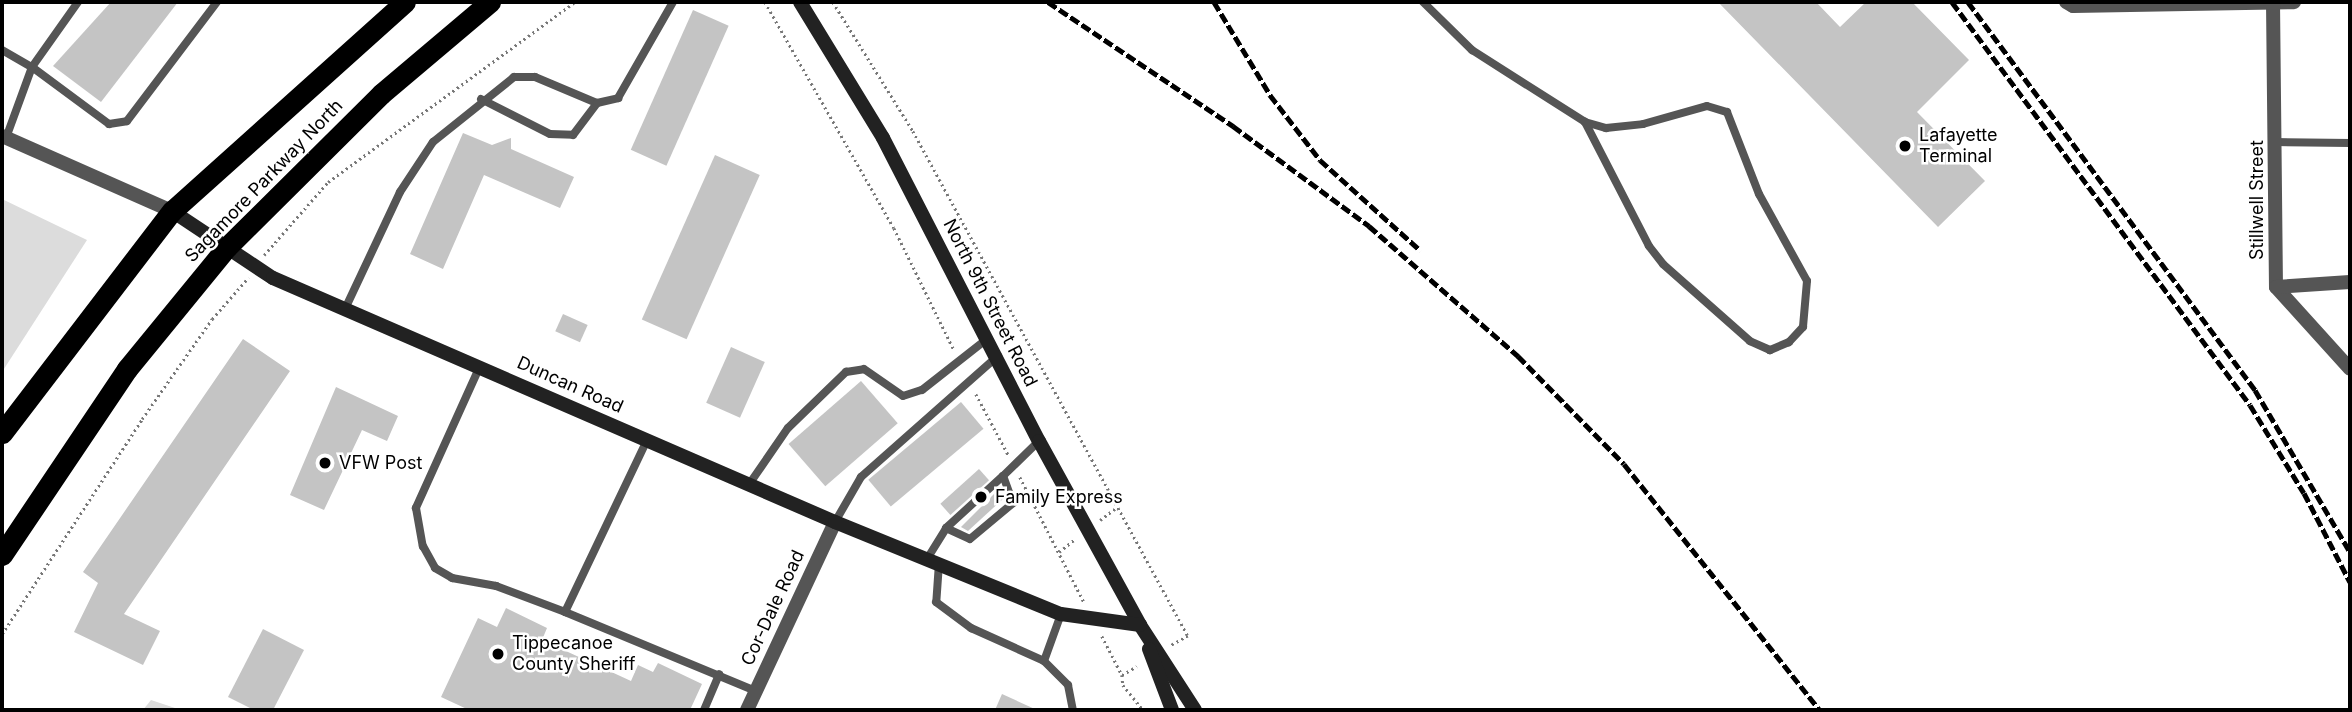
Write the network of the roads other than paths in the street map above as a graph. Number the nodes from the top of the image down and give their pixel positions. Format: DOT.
graph roads {
  1 [pos="78,2"];
  2 [pos="217,2"];
  3 [pos="405,2"];
  4 [pos="490,2"];
  5 [pos="673,2"];
  6 [pos="800,2"];
  7 [pos="1423,2"];
  8 [pos="2066,2"];
  9 [pos="2273,2"];
  10 [pos="2294,2"];
  11 [pos="2151,3"];
  12 [pos="2,50"];
  13 [pos="33,67"];
  14 [pos="481,99"];
  15 [pos="597,103"];
  16 [pos="1585,122"];
  17 [pos="4,137"];
  18 [pos="2276,142"];
  19 [pos="2350,143"];
  20 [pos="172,211"];
  21 [pos="227,247"];
  22 [pos="2350,282"];
  23 [pos="2276,287"];
  24 [pos="345,309"];
  25 [pos="988,338"];
  26 [pos="998,356"];
  27 [pos="480,366"];
  28 [pos="2350,369"];
  29 [pos="2,433"];
  30 [pos="647,440"];
  31 [pos="1039,441"];
  32 [pos="1003,476"];
  33 [pos="750,483"];
  34 [pos="835,522"];
  35 [pos="946,528"];
  36 [pos="2,555"];
  37 [pos="933,561"];
  38 [pos="565,612"];
  39 [pos="1061,614"];
  40 [pos="1140,625"];
  41 [pos="1044,662"];
  42 [pos="719,674"];
  43 [pos="756,691"];
  44 [pos="704,710"];
  45 [pos="747,710"];
  46 [pos="1073,710"];
  47 [pos="1172,710"];
  48 [pos="1195,710"];
  1 -- 13 [label="lane"];
  2 -- 13 [label="lane"];
  3 -- 20 [label="highway, Sagamore Parkway North"];
  4 -- 21 [label="highway, Sagamore Parkway North"];
  5 -- 15 [label="lane"];
  6 -- 25 [label="main road, North 9th Street Road"];
  7 -- 16 [label="lane"];
  8 -- 11 [label="street"];
  9 -- 10 [label="street"];
  9 -- 11 [label="street"];
  9 -- 18 [label="street, Stillwell Street"];
  12 -- 13 [label="lane"];
  13 -- 17 [label="lane"];
  14 -- 15 [label="lane"];
  14 -- 15 [label="lane"];
  14 -- 24 [label="lane"];
  16 -- 16 [label="lane"];
  17 -- 20 [label="street, Duncan Road"];
  18 -- 19 [label="lane"];
  18 -- 23 [label="street, Stillwell Street"];
  20 -- 21 [label="main road, Duncan Road"];
  20 -- 29 [label="highway, Sagamore Parkway North"];
  21 -- 24 [label="main road, Duncan Road"];
  21 -- 36 [label="highway, Sagamore Parkway North"];
  22 -- 23 [label="street"];
  23 -- 28 [label="street"];
  24 -- 27 [label="main road, Duncan Road"];
  25 -- 26 [label="main road, North 9th Street Road"];
  25 -- 33 [label="lane"];
  26 -- 31 [label="main road, North 9th Street Road"];
  26 -- 34 [label="lane"];
  27 -- 30 [label="main road, Duncan Road"];
  27 -- 38 [label="lane"];
  30 -- 33 [label="main road, Duncan Road"];
  30 -- 38 [label="lane"];
  31 -- 32 [label="lane"];
  31 -- 40 [label="main road, North 9th Street Road"];
  32 -- 35 [label="lane"];
  32 -- 35 [label="lane"];
  33 -- 34 [label="main road, Duncan Road"];
  34 -- 37 [label="main road, Duncan Road"];
  34 -- 43 [label="street, Cor-Dale Road"];
  35 -- 37 [label="lane"];
  37 -- 39 [label="main road, Duncan Road"];
  37 -- 41 [label="lane"];
  38 -- 42 [label="lane"];
  39 -- 40 [label="main road, Duncan Road"];
  39 -- 41 [label="lane"];
  40 -- 47 [label="main road"];
  40 -- 48 [label="main road"];
  41 -- 46 [label="lane"];
  42 -- 43 [label="lane"];
  42 -- 44 [label="lane"];
  43 -- 45 [label="street, Cor-Dale Road"];
}
